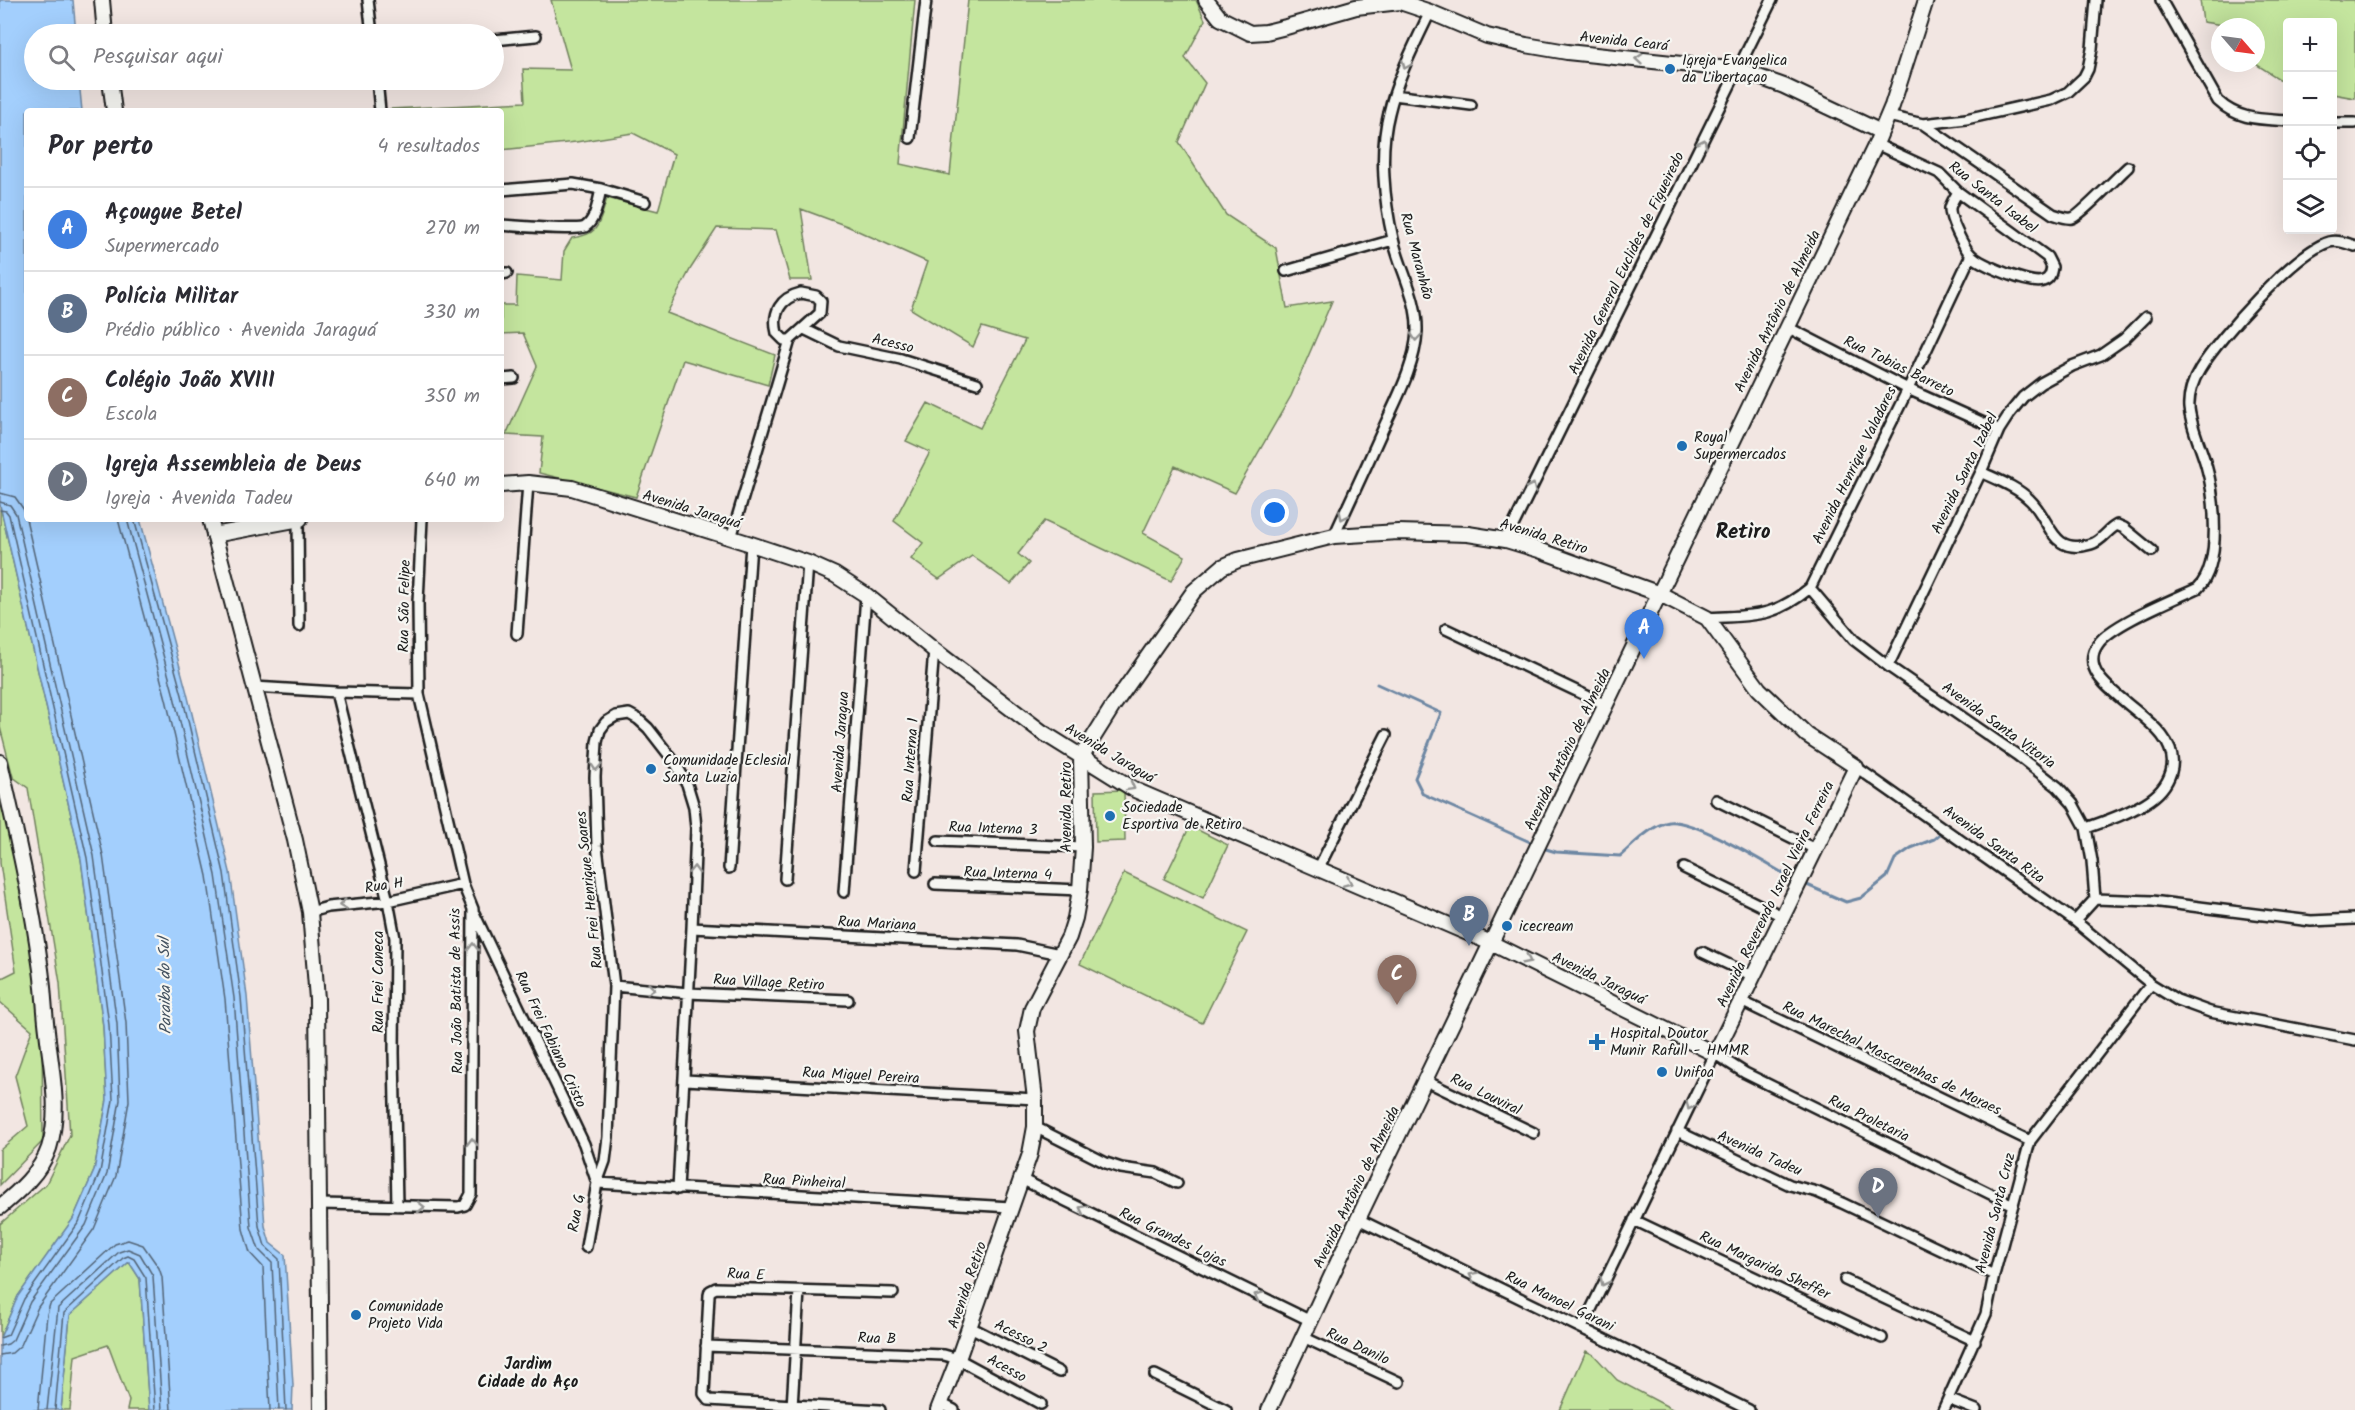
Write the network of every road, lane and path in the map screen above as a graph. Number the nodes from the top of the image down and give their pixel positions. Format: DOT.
graph roads {
  1 [pos="102,0"];
  2 [pos="368,0"];
  3 [pos="926,0"];
  4 [pos="1206,0"];
  5 [pos="1772,0"];
  6 [pos="1926,0"];
  7 [pos="2096,0"];
  8 [pos="2161,0"];
  9 [pos="1430,12"];
  10 [pos="104,24"];
  11 [pos="371,24"];
  12 [pos="536,36"];
  13 [pos="504,38"];
  14 [pos="1739,70"];
  15 [pos="112,90"];
  16 [pos="379,90"];
  17 [pos="1394,95"];
  18 [pos="1471,105"];
  19 [pos="114,108"];
  20 [pos="380,108"];
  21 [pos="1888,116"];
  22 [pos="2283,120"];
  23 [pos="2337,123"];
  24 [pos="2355,123"];
  25 [pos="1923,124"];
  26 [pos="910,138"];
  27 [pos="1878,138"];
  28 [pos="2128,166"];
  29 [pos="601,189"];
  30 [pos="504,190"];
  31 [pos="1958,192"];
  32 [pos="645,202"];
  33 [pos="504,225"];
  34 [pos="1394,240"];
  35 [pos="2355,246"];
  36 [pos="1971,255"];
  37 [pos="1286,271"];
  38 [pos="2146,317"];
  39 [pos="1787,327"];
  40 [pos="804,328"];
  41 [pos="790,340"];
  42 [pos="514,378"];
  43 [pos="504,379"];
  44 [pos="977,383"];
  45 [pos="1908,389"];
  46 [pos="1999,430"];
  47 [pos="1981,472"];
  48 [pos="504,483"];
  49 [pos="528,483"];
  50 [pos="211,522"];
  51 [pos="283,522"];
  52 [pos="299,522"];
  53 [pos="422,522"];
  54 [pos="214,535"];
  55 [pos="1334,536"];
  56 [pos="731,538"];
  57 [pos="1506,540"];
  58 [pos="751,544"];
  59 [pos="2152,551"];
  60 [pos="808,563"];
  61 [pos="1810,588"];
  62 [pos="1660,594"];
  63 [pos="866,595"];
  64 [pos="1707,618"];
  65 [pos="299,626"];
  66 [pos="1446,629"];
  67 [pos="517,634"];
  68 [pos="934,650"];
  69 [pos="1888,666"];
  70 [pos="254,687"];
  71 [pos="336,692"];
  72 [pos="419,694"];
  73 [pos="1606,705"];
  74 [pos="1386,735"];
  75 [pos="1081,757"];
  76 [pos="0,762"];
  77 [pos="1856,767"];
  78 [pos="1716,800"];
  79 [pos="2086,828"];
  80 [pos="939,841"];
  81 [pos="1083,847"];
  82 [pos="1815,849"];
  83 [pos="729,868"];
  84 [pos="1684,868"];
  85 [pos="1318,869"];
  86 [pos="916,872"];
  87 [pos="785,879"];
  88 [pos="463,884"];
  89 [pos="935,885"];
  90 [pos="1080,890"];
  91 [pos="844,892"];
  92 [pos="2095,899"];
  93 [pos="388,901"];
  94 [pos="473,909"];
  95 [pos="310,912"];
  96 [pos="1782,916"];
  97 [pos="2355,919"];
  98 [pos="2075,921"];
  99 [pos="692,928"];
  100 [pos="1491,943"];
  101 [pos="1702,952"];
  102 [pos="1060,954"];
  103 [pos="1753,976"];
  104 [pos="2151,984"];
  105 [pos="614,986"];
  106 [pos="688,993"];
  107 [pos="848,1000"];
  108 [pos="1741,1001"];
  109 [pos="2355,1040"];
  110 [pos="1715,1054"];
  111 [pos="685,1080"];
  112 [pos="1426,1081"];
  113 [pos="1035,1099"];
  114 [pos="1035,1127"];
  115 [pos="1677,1131"];
  116 [pos="1534,1133"];
  117 [pos="2030,1141"];
  118 [pos="1021,1179"];
  119 [pos="1177,1183"];
  120 [pos="597,1184"];
  121 [pos="678,1189"];
  122 [pos="320,1204"];
  123 [pos="2013,1205"];
  124 [pos="397,1206"];
  125 [pos="0,1207"];
  126 [pos="1011,1208"];
  127 [pos="1358,1219"];
  128 [pos="1634,1220"];
  129 [pos="586,1247"];
  130 [pos="1994,1275"];
  131 [pos="1845,1280"];
  132 [pos="798,1291"];
  133 [pos="893,1293"];
  134 [pos="1311,1322"];
  135 [pos="970,1327"];
  136 [pos="1582,1328"];
  137 [pos="1303,1337"];
  138 [pos="1882,1338"];
  139 [pos="1975,1341"];
  140 [pos="706,1346"];
  141 [pos="795,1350"];
  142 [pos="958,1359"];
  143 [pos="1059,1372"];
  144 [pos="1155,1375"];
  145 [pos="1400,1382"];
  146 [pos="1948,1399"];
  147 [pos="1041,1404"];
  148 [pos="792,1407"];
  149 [pos="945,1408"];
  150 [pos="321,1410"];
  151 [pos="880,1410"];
  152 [pos="1226,1410"];
  153 [pos="1269,1410"];
  154 [pos="1749,1410"];
  155 [pos="1943,1410"];
  156 [pos="1976,1410"];
  1 -- 10 [label="street"];
  2 -- 11 [label="street"];
  3 -- 26 [label="street"];
  4 -- 9 [label="street, Avenida Ceará"];
  5 -- 14 [label="street, Avenida General Euclides de Figueiredo"];
  6 -- 21 [label="street, Avenida Antônio de Almeida"];
  7 -- 25 [label="street"];
  8 -- 22 [label="street"];
  14 -- 9 [label="street, Avenida Ceará, one-way"];
  9 -- 17 [label="street, Rua Maranhão, one-way"];
  12 -- 13 [label="street"];
  14 -- 27 [label="street, Avenida Ceará"];
  57 -- 14 [label="street, Avenida General Euclides de Figueiredo, one-way"];
  15 -- 19 [label="street"];
  16 -- 20 [label="street"];
  17 -- 18 [label="street"];
  17 -- 34 [label="street, Rua Maranhão"];
  21 -- 25 [label="street"];
  21 -- 27 [label="street, Avenida Antônio de Almeida"];
  23 -- 24 [label="street"];
  25 -- 28 [label="street"];
  27 -- 31 [label="street, Rua Santa Isabel"];
  27 -- 39 [label="street, Avenida Antônio de Almeida"];
  29 -- 30 [label="street"];
  29 -- 32 [label="street"];
  29 -- 33 [label="street"];
  31 -- 36 [label="street"];
  31 -- 36 [label="street, Rua Santa Isabel"];
  34 -- 37 [label="street"];
  34 -- 55 [label="street, Rua Maranhão, one-way"];
  35 -- 79 [label="street"];
  36 -- 45 [label="street, Avenida Henrique Valadares"];
  38 -- 46 [label="street, Avenida Santa Izabel"];
  39 -- 45 [label="street, Rua Tobias Barreto"];
  39 -- 62 [label="street, Avenida Antônio de Almeida"];
  40 -- 41 [label="street"];
  40 -- 41 [label="street"];
  40 -- 44 [label="street, Acesso"];
  41 -- 56 [label="street"];
  42 -- 43 [label="street"];
  45 -- 46 [label="street, Rua Tobias Barreto"];
  45 -- 61 [label="street, Avenida Henrique Valadares"];
  46 -- 47 [label="street, Avenida Santa Izabel"];
  47 -- 59 [label="street"];
  47 -- 69 [label="street, Avenida Santa Izabel"];
  48 -- 49 [label="street, Avenida Jaraguá"];
  49 -- 56 [label="street, Avenida Jaraguá"];
  49 -- 67 [label="street"];
  50 -- 54 [label="street"];
  51 -- 54 [label="street"];
  52 -- 65 [label="street"];
  53 -- 72 [label="street, Rua São Felipe"];
  54 -- 70 [label="street"];
  55 -- 57 [label="street, Avenida Retiro"];
  55 -- 75 [label="street, Avenida Retiro"];
  56 -- 58 [label="street, Avenida Jaraguá"];
  57 -- 62 [label="street, Avenida Retiro"];
  58 -- 60 [label="street, Avenida Jaraguá"];
  58 -- 83 [label="street"];
  60 -- 63 [label="street, Avenida Jaraguá"];
  60 -- 87 [label="street"];
  61 -- 64 [label="street, Avenida Henrique Valadares"];
  61 -- 69 [label="street, Avenida Santa Vitoria"];
  62 -- 64 [label="street, Avenida Santa Rita"];
  62 -- 73 [label="street, Avenida Antônio de Almeida"];
  63 -- 68 [label="street, Avenida Jaraguá"];
  63 -- 91 [label="street, Avenida Jaragua"];
  64 -- 77 [label="street, Avenida Santa Rita"];
  66 -- 73 [label="street"];
  68 -- 75 [label="street, Avenida Jaraguá"];
  68 -- 86 [label="street, Rua Interna 1"];
  69 -- 79 [label="street, Avenida Santa Vitoria"];
  70 -- 71 [label="street"];
  70 -- 95 [label="street"];
  71 -- 72 [label="street"];
  71 -- 93 [label="street, Rua Frei Caneca"];
  72 -- 88 [label="street, Rua João Batista de Assis"];
  73 -- 100 [label="street, Avenida Antônio de Almeida"];
  74 -- 85 [label="street"];
  75 -- 81 [label="street, Avenida Retiro"];
  75 -- 85 [label="street, Avenida Jaraguá, one-way"];
  76 -- 125 [label="street"];
  77 -- 82 [label="street, Avenida Reverendo Israel Vieira Ferreira"];
  77 -- 98 [label="street, Avenida Santa Rita"];
  78 -- 82 [label="street"];
  79 -- 92 [label="street, Avenida Santa Vitoria"];
  80 -- 81 [label="street, Rua Interna 3"];
  81 -- 90 [label="street, Avenida Retiro"];
  82 -- 96 [label="street, Avenida Reverendo Israel Vieira Ferreira"];
  84 -- 96 [label="street"];
  85 -- 100 [label="street, Avenida Jaraguá, one-way"];
  88 -- 93 [label="street, Rua H"];
  88 -- 94 [label="street, Rua João Batista de Assis"];
  89 -- 90 [label="street, Rua Interna 4"];
  90 -- 102 [label="street, Avenida Retiro"];
  92 -- 97 [label="street"];
  92 -- 98 [label="street"];
  93 -- 95 [label="street, Rua H, one-way"];
  93 -- 124 [label="street, Rua Frei Caneca"];
  94 -- 120 [label="street, Rua Frei Fabiano Cristo"];
  124 -- 94 [label="street, Rua João Batista de Assis, one-way"];
  95 -- 122 [label="street"];
  96 -- 103 [label="street, Avenida Reverendo Israel Vieira Ferreira"];
  98 -- 104 [label="street, Avenida Santa Rita"];
  99 -- 102 [label="street, Rua Mariana"];
  99 -- 105 [label="street, Rua Frei Henrique Soares, one-way"];
  99 -- 106 [label="street, Rua Frei Henrique Soares"];
  100 -- 110 [label="street, Avenida Jaraguá, one-way"];
  100 -- 112 [label="street, Avenida Antônio de Almeida"];
  101 -- 103 [label="street"];
  102 -- 113 [label="street, Avenida Retiro"];
  103 -- 108 [label="street, Avenida Reverendo Israel Vieira Ferreira"];
  104 -- 109 [label="street, Avenida Santa Rita"];
  104 -- 117 [label="street, Avenida Santa Cruz"];
  105 -- 106 [label="street, Rua Village Retiro, one-way"];
  105 -- 120 [label="street, Rua Frei Henrique Soares"];
  106 -- 107 [label="street, Rua Village Retiro"];
  106 -- 111 [label="street, Rua Frei Henrique Soares"];
  108 -- 110 [label="street, Avenida Reverendo Israel Vieira Ferreira"];
  108 -- 117 [label="street, Rua Marechal Mascarenhas de Moraes"];
  110 -- 115 [label="street, Avenida Reverendo Israel Vieira Ferreira, one-way"];
  110 -- 123 [label="street, Rua Proletaria"];
  111 -- 113 [label="street, Rua Miguel Pereira"];
  111 -- 121 [label="street, Rua Frei Henrique Soares"];
  112 -- 116 [label="street, Rua Louviral"];
  112 -- 127 [label="street, Avenida Antônio de Almeida"];
  113 -- 114 [label="street, Avenida Retiro"];
  114 -- 118 [label="street, Avenida Retiro"];
  114 -- 119 [label="street"];
  115 -- 128 [label="street, Avenida Reverendo Israel Vieira Ferreira"];
  115 -- 130 [label="street, Avenida Tadeu"];
  117 -- 123 [label="street, Avenida Santa Cruz"];
  118 -- 126 [label="street, Avenida Retiro"];
  134 -- 118 [label="street, Rua Grandes Lojas, one-way"];
  120 -- 121 [label="street, Rua Pinheiral"];
  120 -- 129 [label="street, Rua G"];
  121 -- 126 [label="street, Rua Pinheiral"];
  122 -- 124 [label="street, Rua João Batista de Assis"];
  122 -- 150 [label="street"];
  123 -- 130 [label="street, Avenida Santa Cruz"];
  126 -- 135 [label="street, Avenida Retiro"];
  127 -- 134 [label="street, Avenida Antônio de Almeida"];
  136 -- 127 [label="street, Rua Manoel Garani, one-way"];
  128 -- 136 [label="street, Avenida Reverendo Israel Vieira Ferreira, one-way"];
  128 -- 138 [label="street, Rua Margarida Sheffer"];
  130 -- 139 [label="street, Avenida Santa Cruz"];
  131 -- 139 [label="street"];
  132 -- 133 [label="street, Rua E"];
  132 -- 140 [label="street, Rua E"];
  132 -- 141 [label="street"];
  134 -- 137 [label="street, Avenida Antônio de Almeida"];
  135 -- 142 [label="street, Avenida Retiro"];
  135 -- 143 [label="street, Acesso 2"];
  136 -- 154 [label="street, Rua Manoel Garani"];
  137 -- 145 [label="street, Rua Danilo"];
  137 -- 153 [label="street, Avenida Antônio de Almeida"];
  139 -- 146 [label="street, Avenida Santa Cruz"];
  140 -- 141 [label="street, Rua B"];
  140 -- 148 [label="street, Rua E"];
  141 -- 142 [label="street, Rua B"];
  141 -- 148 [label="street"];
  142 -- 147 [label="street, Acesso"];
  142 -- 149 [label="street, Avenida Retiro"];
  144 -- 152 [label="street"];
  146 -- 155 [label="street, Avenida Santa Cruz"];
  146 -- 156 [label="street"];
  148 -- 151 [label="street"];
}
